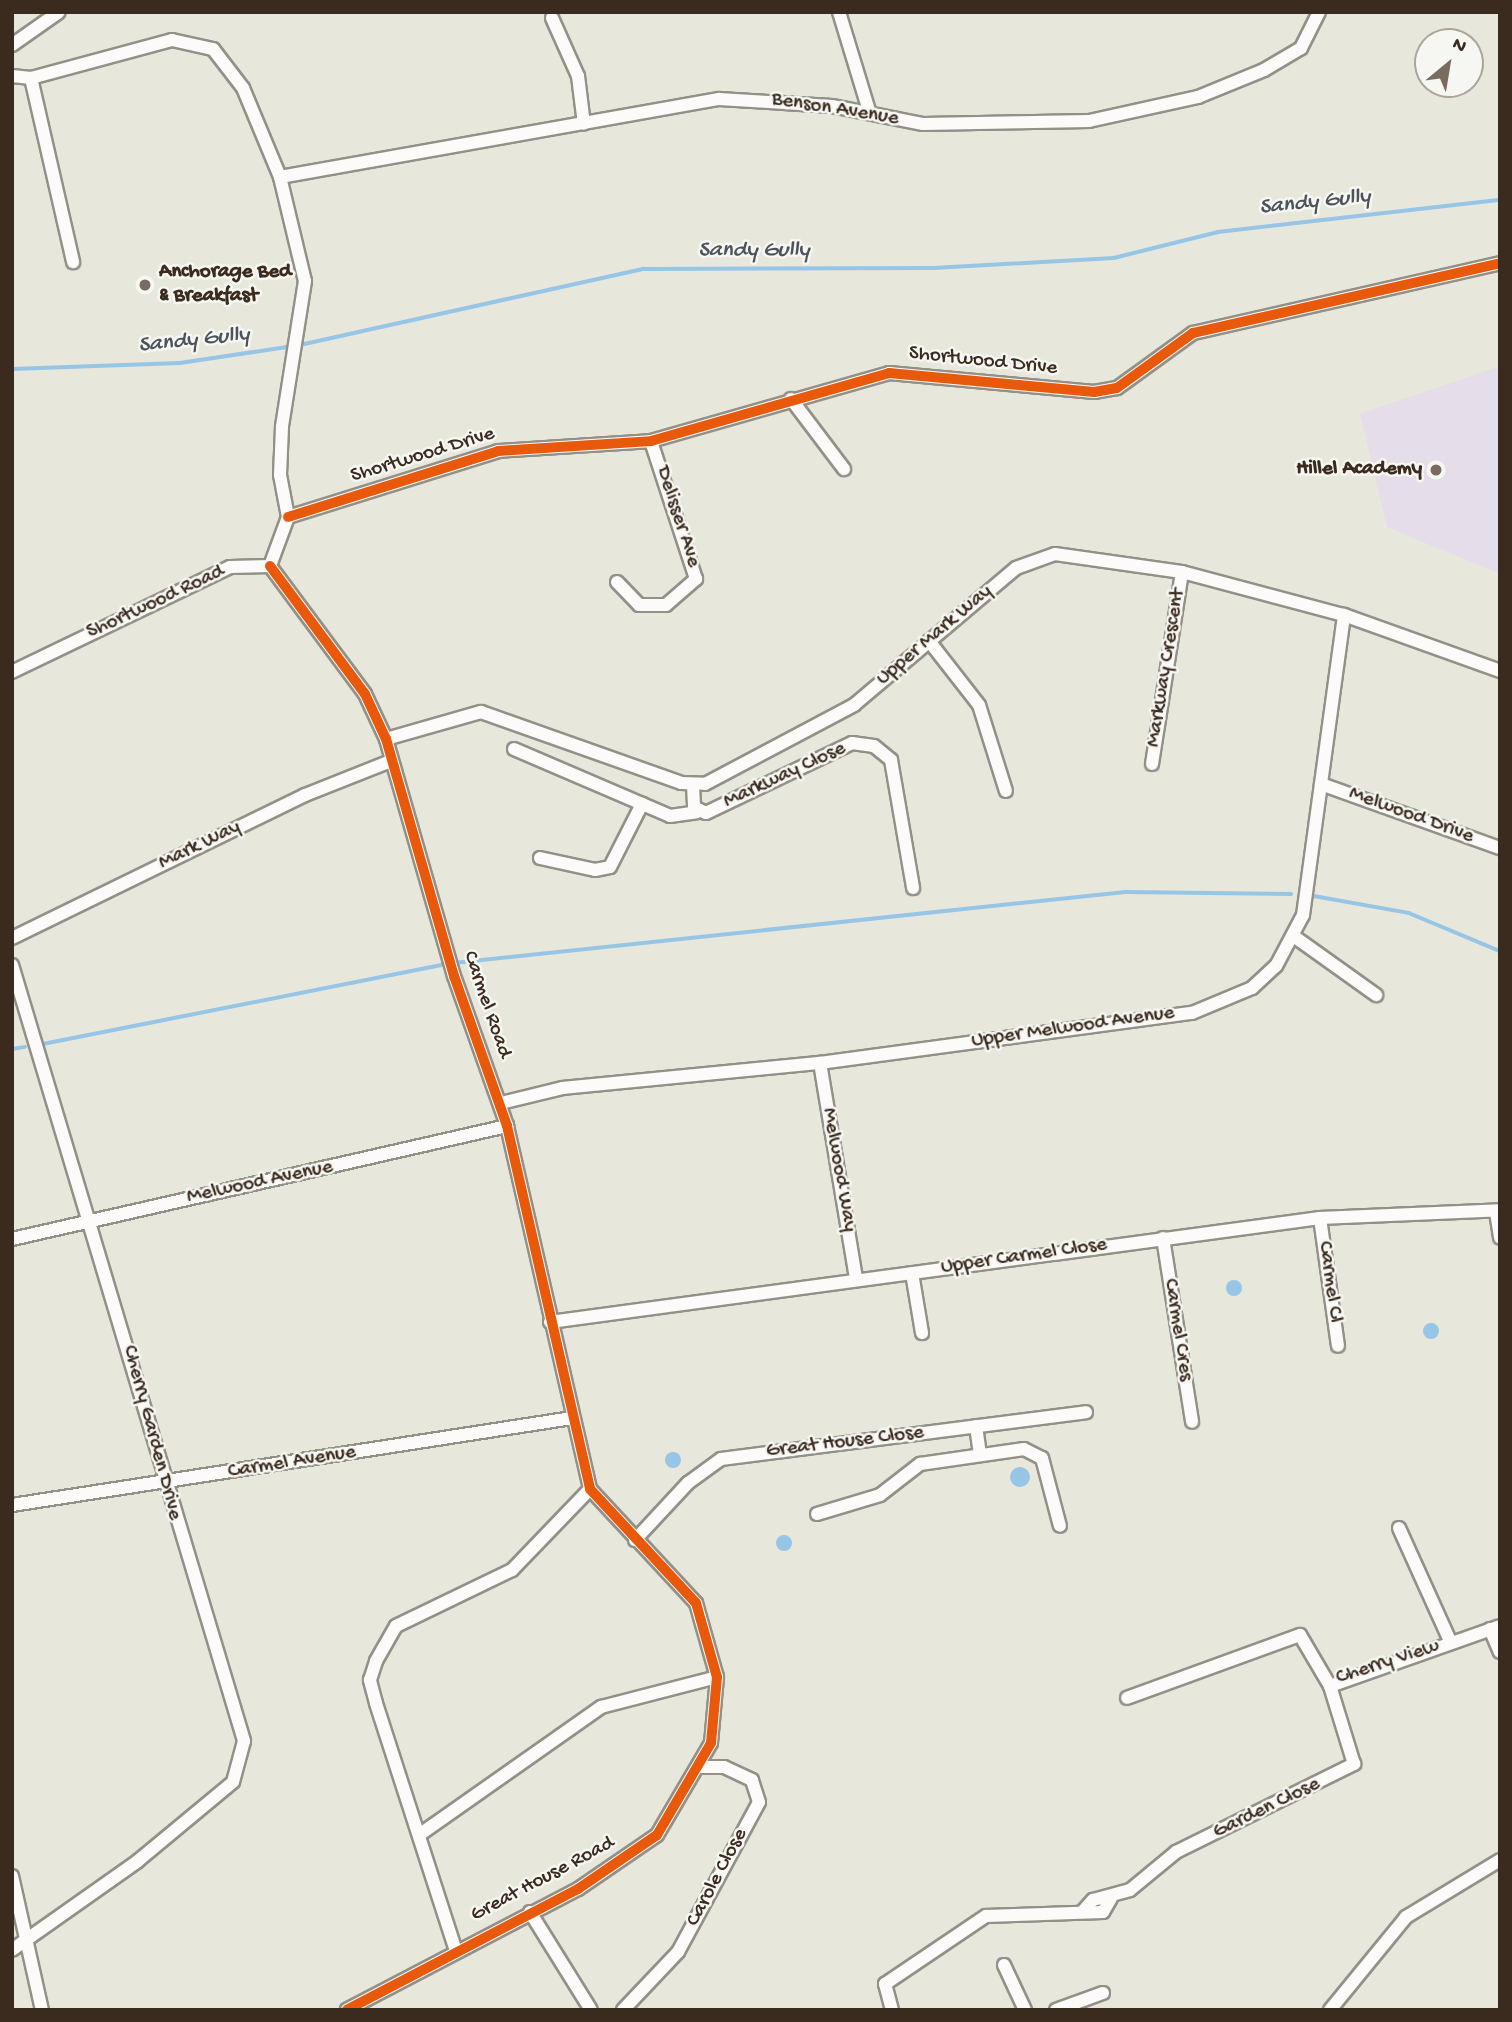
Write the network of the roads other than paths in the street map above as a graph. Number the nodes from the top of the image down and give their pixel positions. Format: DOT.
graph roads {
  1 [pos="59,12"];
  2 [pos="839,12"];
  3 [pos="1318,12"];
  4 [pos="552,18"];
  5 [pos="15,39"];
  6 [pos="12,76"];
  7 [pos="31,78"];
  8 [pos="869,111"];
  9 [pos="584,124"];
  10 [pos="280,177"];
  11 [pos="73,262"];
  12 [pos="1500,263"];
  13 [pos="791,399"];
  14 [pos="651,442"];
  15 [pos="844,469"];
  16 [pos="288,517"];
  17 [pos="270,566"];
  18 [pos="1182,572"];
  19 [pos="617,582"];
  20 [pos="1344,615"];
  21 [pos="929,642"];
  22 [pos="1500,671"];
  23 [pos="12,672"];
  24 [pos="386,739"];
  25 [pos="514,749"];
  26 [pos="391,761"];
  27 [pos="1152,764"];
  28 [pos="1321,784"];
  29 [pos="693,786"];
  30 [pos="1006,791"];
  31 [pos="642,804"];
  32 [pos="697,811"];
  33 [pos="1500,848"];
  34 [pos="540,859"];
  35 [pos="914,888"];
  36 [pos="1295,937"];
  37 [pos="12,939"];
  38 [pos="12,965"];
  39 [pos="1376,995"];
  40 [pos="820,1063"];
  41 [pos="500,1103"];
  42 [pos="507,1126"];
  43 [pos="1498,1211"];
  44 [pos="1320,1218"];
  45 [pos="93,1220"];
  46 [pos="1163,1238"];
  47 [pos="1500,1238"];
  48 [pos="12,1239"];
  49 [pos="912,1273"];
  50 [pos="856,1277"];
  51 [pos="551,1322"];
  52 [pos="922,1333"];
  53 [pos="1338,1346"];
  54 [pos="1086,1412"];
  55 [pos="572,1419"];
  56 [pos="1192,1422"];
  57 [pos="976,1426"];
  58 [pos="980,1454"];
  59 [pos="163,1483"];
  60 [pos="590,1489"];
  61 [pos="12,1505"];
  62 [pos="817,1514"];
  63 [pos="1060,1526"];
  64 [pos="1399,1528"];
  65 [pos="635,1540"];
  66 [pos="1495,1627"];
  67 [pos="1451,1643"];
  68 [pos="1500,1652"];
  69 [pos="717,1677"];
  70 [pos="1330,1686"];
  71 [pos="1128,1698"];
  72 [pos="701,1767"];
  73 [pos="419,1835"];
  74 [pos="1500,1860"];
  75 [pos="12,1877"];
  76 [pos="530,1912"];
  77 [pos="24,1942"];
  78 [pos="455,1948"];
  79 [pos="12,1950"];
  80 [pos="1004,1965"];
  81 [pos="1103,1993"];
  82 [pos="42,2010"];
  83 [pos="347,2010"];
  84 [pos="591,2010"];
  85 [pos="622,2010"];
  86 [pos="892,2010"];
  87 [pos="1025,2010"];
  88 [pos="1056,2010"];
  89 [pos="1330,2010"];
  1 -- 5 [label="street"];
  2 -- 8 [label="street"];
  3 -- 8 [label="street, Benson Avenue"];
  4 -- 9 [label="street"];
  6 -- 7 [label="street"];
  7 -- 10 [label="street"];
  7 -- 11 [label="street"];
  8 -- 9 [label="street, Benson Avenue"];
  9 -- 10 [label="street, Benson Avenue"];
  10 -- 16 [label="street"];
  12 -- 13 [label="street, Shortwood Drive"];
  13 -- 14 [label="street, Shortwood Drive"];
  13 -- 15 [label="street"];
  14 -- 16 [label="street, Shortwood Drive"];
  14 -- 19 [label="street, Delisser Ave"];
  16 -- 17 [label="street"];
  17 -- 23 [label="street, Shortwood Road"];
  17 -- 24 [label="street, Carmel Road"];
  18 -- 20 [label="street, Upper Mark Way"];
  18 -- 21 [label="street, Upper Mark Way"];
  18 -- 27 [label="street, Markway Crescent"];
  20 -- 22 [label="street, Upper Mark Way"];
  20 -- 28 [label="street"];
  21 -- 29 [label="street, Upper Mark Way"];
  21 -- 30 [label="street"];
  24 -- 26 [label="street, Carmel Road"];
  24 -- 29 [label="street"];
  25 -- 31 [label="street"];
  26 -- 37 [label="street, Mark Way"];
  26 -- 41 [label="street, Carmel Road"];
  28 -- 33 [label="street, Melwood Drive"];
  28 -- 36 [label="street"];
  29 -- 32 [label="street, Markway Close"];
  31 -- 32 [label="street"];
  31 -- 34 [label="street"];
  32 -- 35 [label="street, Markway Close"];
  36 -- 39 [label="street"];
  36 -- 40 [label="street, Upper Melwood Avenue"];
  38 -- 45 [label="street, Cherry Garden Drive"];
  40 -- 41 [label="street, Upper Melwood Avenue"];
  40 -- 50 [label="street, Melwood Way"];
  41 -- 42 [label="street, Carmel Road"];
  42 -- 45 [label="street, Melwood Avenue"];
  42 -- 51 [label="street, Carmel Road"];
  43 -- 44 [label="street, Upper Carmel Close"];
  43 -- 47 [label="street"];
  44 -- 46 [label="street, Upper Carmel Close"];
  44 -- 53 [label="street, Carmel Cl"];
  45 -- 48 [label="street, Melwood Avenue"];
  45 -- 59 [label="street, Cherry Garden Drive"];
  46 -- 49 [label="street, Upper Carmel Close"];
  46 -- 56 [label="street, Carmel Cres"];
  49 -- 50 [label="street, Upper Carmel Close"];
  49 -- 52 [label="street"];
  50 -- 51 [label="street, Upper Carmel Close"];
  51 -- 55 [label="street, Carmel Road"];
  54 -- 57 [label="street, Great House Close"];
  55 -- 59 [label="street, Carmel Avenue"];
  55 -- 60 [label="street, Carmel Road"];
  57 -- 58 [label="street"];
  57 -- 65 [label="street, Great House Close"];
  58 -- 62 [label="street"];
  58 -- 63 [label="street"];
  59 -- 61 [label="street, Carmel Avenue"];
  59 -- 77 [label="street, Cherry Garden Drive"];
  60 -- 65 [label="street, Great House Road"];
  60 -- 73 [label="street"];
  64 -- 67 [label="street"];
  65 -- 69 [label="street, Great House Road"];
  66 -- 67 [label="street, Cherry View"];
  66 -- 68 [label="street"];
  67 -- 70 [label="street, Cherry View"];
  69 -- 72 [label="street, Great House Road"];
  69 -- 73 [label="street"];
  70 -- 71 [label="street, Cherry View"];
  70 -- 86 [label="street, Garden Close"];
  72 -- 76 [label="street, Great House Road"];
  72 -- 85 [label="street, Carole Close"];
  73 -- 78 [label="street"];
  74 -- 89 [label="street"];
  75 -- 77 [label="street"];
  76 -- 78 [label="street, Great House Road"];
  76 -- 84 [label="street"];
  77 -- 79 [label="street, Cherry Garden Drive"];
  77 -- 82 [label="street"];
  78 -- 83 [label="street, Great House Road"];
  80 -- 87 [label="street"];
  81 -- 88 [label="street"];
}
